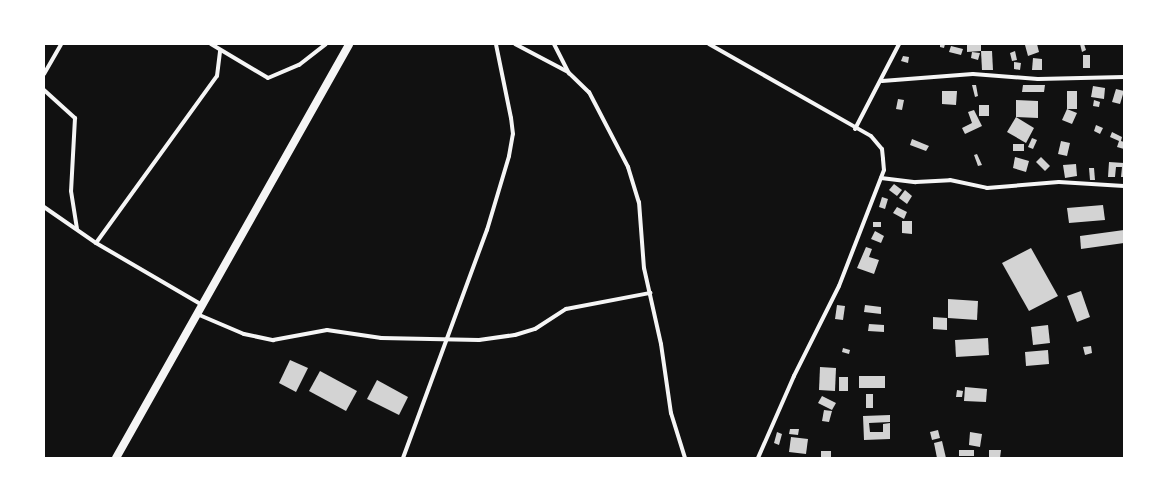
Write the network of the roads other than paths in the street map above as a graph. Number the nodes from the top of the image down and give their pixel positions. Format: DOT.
graph roads {
  1 [pos="61,44"];
  2 [pos="210,44"];
  3 [pos="326,44"];
  4 [pos="350,44"];
  5 [pos="496,44"];
  6 [pos="515,44"];
  7 [pos="554,44"];
  8 [pos="709,44"];
  9 [pos="899,44"];
  10 [pos="220,51"];
  11 [pos="568,73"];
  12 [pos="44,74"];
  13 [pos="1124,77"];
  14 [pos="882,81"];
  15 [pos="44,90"];
  16 [pos="855,129"];
  17 [pos="881,178"];
  18 [pos="1124,186"];
  19 [pos="44,208"];
  20 [pos="77,229"];
  21 [pos="96,243"];
  22 [pos="650,293"];
  23 [pos="202,306"];
  24 [pos="197,314"];
  25 [pos="446,338"];
  26 [pos="116,458"];
  27 [pos="403,458"];
  28 [pos="686,458"];
  29 [pos="758,458"];
  1 -- 12 [label="street"];
  2 -- 10 [label="street"];
  3 -- 10 [label="street"];
  4 -- 23 [label="highway"];
  5 -- 25 [label="street"];
  6 -- 11 [label="street"];
  7 -- 11 [label="street"];
  8 -- 16 [label="street"];
  9 -- 14 [label="street"];
  10 -- 21 [label="street"];
  11 -- 22 [label="street"];
  13 -- 14 [label="street"];
  14 -- 16 [label="street"];
  15 -- 20 [label="street"];
  16 -- 17 [label="street"];
  17 -- 18 [label="street"];
  17 -- 29 [label="street"];
  19 -- 20 [label="street"];
  20 -- 21 [label="street"];
  21 -- 23 [label="street"];
  22 -- 25 [label="street"];
  22 -- 28 [label="street"];
  23 -- 24 [label="highway"];
  24 -- 25 [label="street"];
  24 -- 26 [label="highway"];
  25 -- 27 [label="street"];
}
